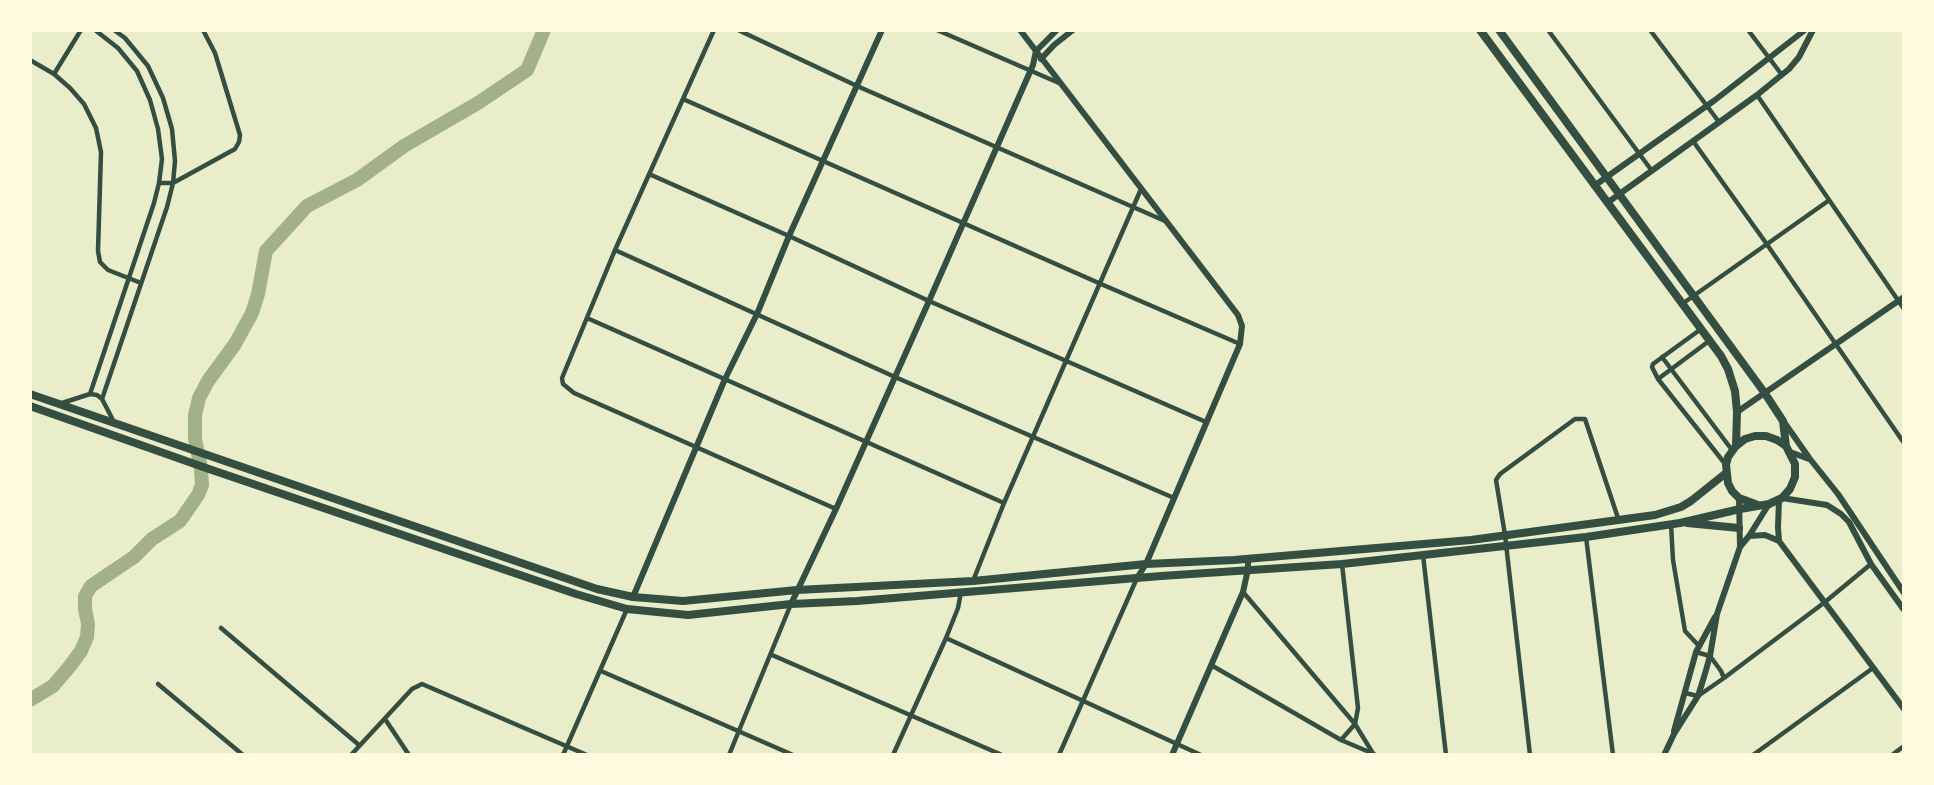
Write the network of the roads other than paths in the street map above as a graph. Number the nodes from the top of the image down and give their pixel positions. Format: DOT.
graph roads {
  1 [pos="81,30"];
  2 [pos="95,30"];
  3 [pos="114,30"];
  4 [pos="202,30"];
  5 [pos="714,30"];
  6 [pos="738,30"];
  7 [pos="882,30"];
  8 [pos="938,30"];
  9 [pos="1020,30"];
  10 [pos="1057,30"];
  11 [pos="1073,30"];
  12 [pos="1480,30"];
  13 [pos="1498,30"];
  14 [pos="1548,30"];
  15 [pos="1650,30"];
  16 [pos="1748,30"];
  17 [pos="1805,30"];
  18 [pos="1813,30"];
  19 [pos="1035,51"];
  20 [pos="1042,58"];
  21 [pos="1769,59"];
  22 [pos="30,60"];
  23 [pos="1525,64"];
  24 [pos="1031,68"];
  25 [pos="54,74"];
  26 [pos="1513,74"];
  27 [pos="1782,75"];
  28 [pos="1059,83"];
  29 [pos="856,86"];
  30 [pos="1757,95"];
  31 [pos="683,99"];
  32 [pos="1706,106"];
  33 [pos="1719,122"];
  34 [pos="1693,141"];
  35 [pos="996,147"];
  36 [pos="1640,155"];
  37 [pos="823,161"];
  38 [pos="1652,171"];
  39 [pos="649,174"];
  40 [pos="1607,177"];
  41 [pos="159,183"];
  42 [pos="173,183"];
  43 [pos="1594,186"];
  44 [pos="1141,189"];
  45 [pos="1619,194"];
  46 [pos="1828,201"];
  47 [pos="1607,203"];
  48 [pos="1133,208"];
  49 [pos="1166,221"];
  50 [pos="963,223"];
  51 [pos="789,236"];
  52 [pos="1766,243"];
  53 [pos="615,250"];
  54 [pos="128,280"];
  55 [pos="141,283"];
  56 [pos="1101,284"];
  57 [pos="1694,295"];
  58 [pos="1901,299"];
  59 [pos="929,301"];
  60 [pos="1682,304"];
  61 [pos="1904,309"];
  62 [pos="757,314"];
  63 [pos="587,318"];
  64 [pos="1701,329"];
  65 [pos="108,339"];
  66 [pos="1709,341"];
  67 [pos="121,344"];
  68 [pos="1240,344"];
  69 [pos="1835,344"];
  70 [pos="1662,357"];
  71 [pos="1067,361"];
  72 [pos="1671,369"];
  73 [pos="895,377"];
  74 [pos="1658,379"];
  75 [pos="725,380"];
  76 [pos="1764,392"];
  77 [pos="30,394"];
  78 [pos="90,394"];
  79 [pos="102,399"];
  80 [pos="59,404"];
  81 [pos="30,405"];
  82 [pos="1737,412"];
  83 [pos="1783,421"];
  84 [pos="1206,422"];
  85 [pos="114,423"];
  86 [pos="1034,437"];
  87 [pos="866,443"];
  88 [pos="1904,443"];
  89 [pos="698,446"];
  90 [pos="1734,448"];
  91 [pos="1788,449"];
  92 [pos="1810,459"];
  93 [pos="1726,469"];
  94 [pos="1838,494"];
  95 [pos="1174,498"];
  96 [pos="1739,498"];
  97 [pos="1780,499"];
  98 [pos="342,502"];
  99 [pos="1004,503"];
  100 [pos="1769,504"];
  101 [pos="1758,505"];
  102 [pos="1827,505"];
  103 [pos="1740,508"];
  104 [pos="836,509"];
  105 [pos="363,510"];
  106 [pos="337,512"];
  107 [pos="361,520"];
  108 [pos="1619,521"];
  109 [pos="1680,523"];
  110 [pos="1671,524"];
  111 [pos="1739,528"];
  112 [pos="1505,535"];
  113 [pos="1749,536"];
  114 [pos="1586,537"];
  115 [pos="1779,541"];
  116 [pos="1506,546"];
  117 [pos="1740,547"];
  118 [pos="1423,555"];
  119 [pos="1248,559"];
  120 [pos="1146,564"];
  121 [pos="1342,564"];
  122 [pos="1871,564"];
  123 [pos="1248,569"];
  124 [pos="1137,578"];
  125 [pos="973,581"];
  126 [pos="797,590"];
  127 [pos="961,592"];
  128 [pos="1243,592"];
  129 [pos="1904,593"];
  130 [pos="633,597"];
  131 [pos="1825,602"];
  132 [pos="791,604"];
  133 [pos="627,609"];
  134 [pos="1904,610"];
  135 [pos="1717,614"];
  136 [pos="221,628"];
  137 [pos="946,638"];
  138 [pos="1698,649"];
  139 [pos="772,655"];
  140 [pos="1710,656"];
  141 [pos="1211,665"];
  142 [pos="1873,668"];
  143 [pos="601,671"];
  144 [pos="1724,678"];
  145 [pos="158,684"];
  146 [pos="1685,693"];
  147 [pos="1698,696"];
  148 [pos="1083,700"];
  149 [pos="1904,709"];
  150 [pos="910,714"];
  151 [pos="385,719"];
  152 [pos="1355,724"];
  153 [pos="740,731"];
  154 [pos="1674,734"];
  155 [pos="1341,740"];
  156 [pos="1177,744"];
  157 [pos="359,745"];
  158 [pos="567,746"];
  159 [pos="1904,746"];
  160 [pos="243,755"];
  161 [pos="351,755"];
  162 [pos="408,755"];
  163 [pos="563,755"];
  164 [pos="587,755"];
  165 [pos="729,755"];
  166 [pos="794,755"];
  167 [pos="893,755"];
  168 [pos="1002,755"];
  169 [pos="1059,755"];
  170 [pos="1172,755"];
  171 [pos="1202,755"];
  172 [pos="1374,755"];
  173 [pos="1446,755"];
  174 [pos="1530,755"];
  175 [pos="1613,755"];
  176 [pos="1664,755"];
  177 [pos="1753,755"];
  178 [pos="1892,755"];
  1 -- 25 [label="street"];
  2 -- 41 [label="street"];
  3 -- 42 [label="street"];
  4 -- 42 [label="street"];
  5 -- 31 [label="street"];
  6 -- 29 [label="street"];
  7 -- 29 [label="street"];
  8 -- 24 [label="street"];
  9 -- 19 [label="street"];
  10 -- 19 [label="street"];
  11 -- 20 [label="street"];
  12 -- 26 [label="main road"];
  13 -- 23 [label="main road"];
  14 -- 36 [label="street"];
  15 -- 32 [label="street"];
  16 -- 21 [label="street"];
  17 -- 21 [label="street"];
  18 -- 27 [label="street"];
  19 -- 20 [label="street"];
  19 -- 24 [label="street"];
  20 -- 24 [label="street"];
  20 -- 28 [label="street"];
  21 -- 27 [label="street"];
  21 -- 32 [label="street"];
  22 -- 25 [label="street"];
  23 -- 26 [label="main road"];
  23 -- 40 [label="main road"];
  24 -- 28 [label="street"];
  24 -- 35 [label="street"];
  25 -- 54 [label="street"];
  26 -- 43 [label="main road"];
  27 -- 30 [label="street"];
  28 -- 44 [label="street"];
  29 -- 35 [label="street"];
  29 -- 37 [label="street"];
  30 -- 33 [label="street"];
  30 -- 46 [label="street"];
  31 -- 37 [label="street"];
  31 -- 39 [label="street"];
  32 -- 33 [label="street"];
  32 -- 36 [label="street"];
  33 -- 34 [label="street"];
  34 -- 38 [label="street"];
  34 -- 52 [label="street"];
  35 -- 48 [label="street"];
  35 -- 50 [label="street"];
  36 -- 38 [label="street"];
  36 -- 40 [label="street"];
  37 -- 50 [label="street"];
  37 -- 51 [label="street"];
  38 -- 45 [label="street"];
  39 -- 51 [label="street"];
  39 -- 53 [label="street"];
  40 -- 43 [label="street"];
  40 -- 45 [label="main road"];
  41 -- 42 [label="street"];
  41 -- 54 [label="street"];
  42 -- 55 [label="street"];
  43 -- 47 [label="main road"];
  44 -- 48 [label="street"];
  44 -- 49 [label="street"];
  45 -- 47 [label="street"];
  45 -- 57 [label="main road"];
  46 -- 52 [label="street"];
  46 -- 58 [label="street"];
  47 -- 60 [label="main road"];
  48 -- 49 [label="street"];
  48 -- 56 [label="street"];
  49 -- 68 [label="street"];
  50 -- 56 [label="street"];
  50 -- 59 [label="street"];
  51 -- 59 [label="street"];
  51 -- 62 [label="street"];
  52 -- 57 [label="street"];
  52 -- 69 [label="street"];
  53 -- 62 [label="street"];
  53 -- 63 [label="street"];
  54 -- 55 [label="street"];
  54 -- 65 [label="street"];
  55 -- 67 [label="street"];
  56 -- 68 [label="street"];
  56 -- 71 [label="street"];
  57 -- 60 [label="street"];
  57 -- 76 [label="main road"];
  58 -- 61 [label="street"];
  58 -- 69 [label="street"];
  59 -- 71 [label="street"];
  59 -- 73 [label="street"];
  60 -- 64 [label="main road"];
  62 -- 73 [label="street"];
  62 -- 75 [label="street"];
  63 -- 75 [label="street"];
  63 -- 89 [label="street"];
  64 -- 66 [label="main road"];
  64 -- 70 [label="street"];
  65 -- 67 [label="street"];
  65 -- 78 [label="street"];
  66 -- 72 [label="street"];
  66 -- 82 [label="main road"];
  67 -- 79 [label="street"];
  68 -- 84 [label="street"];
  69 -- 76 [label="street"];
  69 -- 88 [label="street"];
  70 -- 72 [label="street"];
  70 -- 74 [label="street"];
  71 -- 84 [label="street"];
  71 -- 86 [label="street"];
  72 -- 74 [label="street"];
  72 -- 90 [label="street"];
  73 -- 86 [label="street"];
  73 -- 87 [label="street"];
  74 -- 93 [label="street"];
  75 -- 87 [label="street"];
  75 -- 89 [label="street"];
  76 -- 82 [label="street"];
  76 -- 83 [label="main road"];
  77 -- 80 [label="main road"];
  78 -- 79 [label="street"];
  78 -- 80 [label="street"];
  79 -- 85 [label="street"];
  80 -- 85 [label="main road"];
  81 -- 106 [label="main road"];
  82 -- 90 [label="main road"];
  83 -- 91 [label="main road"];
  83 -- 92 [label="street"];
  84 -- 95 [label="street"];
  85 -- 98 [label="main road"];
  86 -- 95 [label="street"];
  86 -- 99 [label="street"];
  87 -- 99 [label="street"];
  87 -- 104 [label="street"];
  89 -- 104 [label="street"];
  89 -- 130 [label="street"];
  90 -- 91 [label="main road"];
  90 -- 93 [label="main road"];
  91 -- 92 [label="street"];
  91 -- 97 [label="main road"];
  92 -- 94 [label="street"];
  93 -- 96 [label="main road"];
  93 -- 108 [label="main road"];
  94 -- 102 [label="street"];
  94 -- 129 [label="street"];
  95 -- 120 [label="street"];
  96 -- 101 [label="main road"];
  96 -- 103 [label="street"];
  97 -- 100 [label="main road"];
  97 -- 102 [label="street"];
  97 -- 115 [label="street"];
  98 -- 105 [label="main road"];
  98 -- 106 [label="main road"];
  99 -- 125 [label="street"];
  100 -- 101 [label="main road"];
  100 -- 113 [label="street"];
  101 -- 103 [label="main road"];
  102 -- 122 [label="street"];
  103 -- 109 [label="main road"];
  103 -- 111 [label="street"];
  104 -- 126 [label="street"];
  105 -- 107 [label="main road"];
  105 -- 130 [label="main road"];
  106 -- 107 [label="main road"];
  107 -- 133 [label="main road"];
  108 -- 112 [label="main road"];
  108 -- 112 [label="street"];
  109 -- 110 [label="main road"];
  109 -- 111 [label="main road"];
  110 -- 114 [label="main road"];
  110 -- 138 [label="street"];
  111 -- 117 [label="street"];
  112 -- 116 [label="street"];
  112 -- 119 [label="main road"];
  113 -- 115 [label="street"];
  113 -- 117 [label="street"];
  114 -- 116 [label="main road"];
  114 -- 175 [label="street"];
  115 -- 131 [label="street"];
  116 -- 118 [label="main road"];
  116 -- 174 [label="street"];
  117 -- 135 [label="street"];
  118 -- 121 [label="main road"];
  118 -- 173 [label="street"];
  119 -- 120 [label="main road"];
  119 -- 123 [label="street"];
  120 -- 124 [label="street"];
  120 -- 125 [label="main road"];
  121 -- 123 [label="main road"];
  121 -- 152 [label="street"];
  122 -- 131 [label="street"];
  122 -- 134 [label="street"];
  123 -- 124 [label="main road"];
  123 -- 128 [label="street"];
  124 -- 127 [label="main road"];
  124 -- 148 [label="street"];
  125 -- 126 [label="main road"];
  126 -- 130 [label="main road"];
  126 -- 132 [label="street"];
  127 -- 132 [label="main road"];
  127 -- 137 [label="street"];
  128 -- 141 [label="street"];
  128 -- 152 [label="street"];
  131 -- 142 [label="street"];
  131 -- 144 [label="street"];
  132 -- 133 [label="main road"];
  132 -- 139 [label="street"];
  133 -- 143 [label="street"];
  135 -- 138 [label="street"];
  135 -- 140 [label="street"];
  136 -- 157 [label="street"];
  137 -- 148 [label="street"];
  137 -- 150 [label="street"];
  138 -- 140 [label="street"];
  138 -- 146 [label="street"];
  139 -- 150 [label="street"];
  139 -- 153 [label="street"];
  140 -- 144 [label="street"];
  140 -- 147 [label="street"];
  141 -- 155 [label="street"];
  141 -- 156 [label="street"];
  142 -- 149 [label="street"];
  142 -- 177 [label="street"];
  143 -- 153 [label="street"];
  143 -- 158 [label="street"];
  144 -- 147 [label="street"];
  145 -- 160 [label="street"];
  146 -- 147 [label="street"];
  146 -- 154 [label="street"];
  147 -- 154 [label="street"];
  148 -- 156 [label="street"];
  148 -- 169 [label="street"];
  150 -- 167 [label="street"];
  150 -- 168 [label="street"];
  151 -- 157 [label="street"];
  151 -- 158 [label="street"];
  151 -- 162 [label="street"];
  152 -- 155 [label="street"];
  152 -- 172 [label="street"];
  153 -- 165 [label="street"];
  153 -- 166 [label="street"];
  154 -- 176 [label="street"];
  155 -- 172 [label="street"];
  156 -- 170 [label="street"];
  156 -- 171 [label="street"];
  157 -- 161 [label="street"];
  158 -- 163 [label="street"];
  158 -- 164 [label="street"];
  159 -- 178 [label="street"];
}
